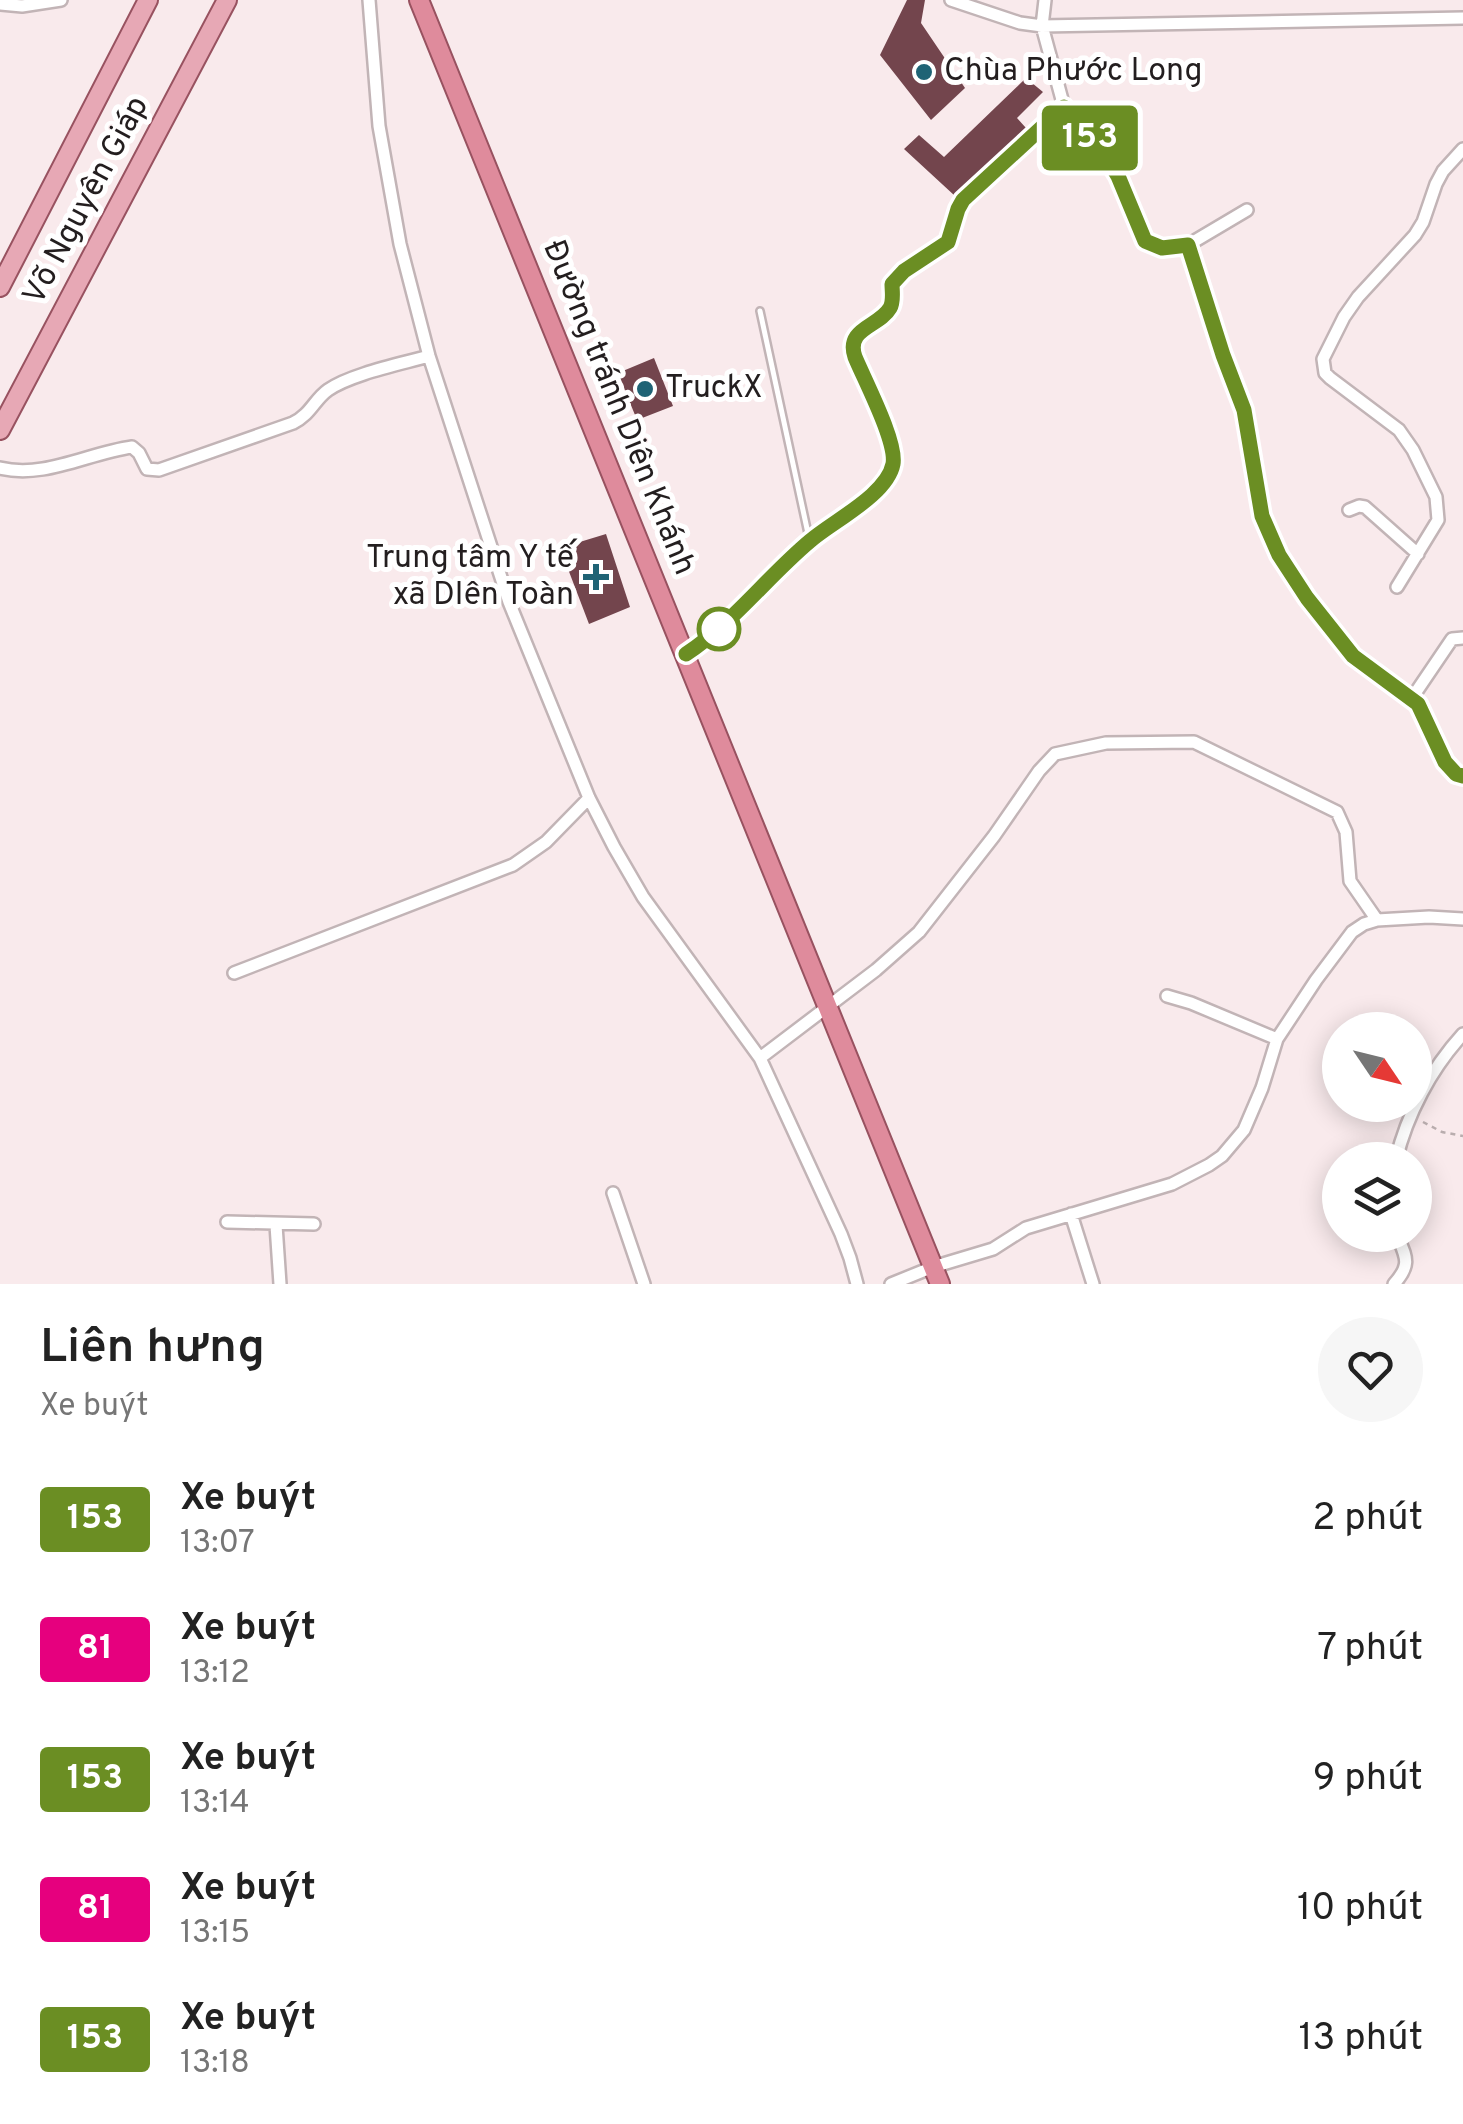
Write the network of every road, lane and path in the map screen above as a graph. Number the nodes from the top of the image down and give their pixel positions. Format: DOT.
graph roads {
  1 [pos="61,0"];
  2 [pos="148,0"];
  3 [pos="228,0"];
  4 [pos="369,0"];
  5 [pos="419,0"];
  6 [pos="951,0"];
  7 [pos="1045,0"];
  8 [pos="3,3"];
  9 [pos="1463,18"];
  10 [pos="1042,26"];
  11 [pos="1064,107"];
  12 [pos="1463,149"];
  13 [pos="1247,210"];
  14 [pos="1188,245"];
  15 [pos="0,287"];
  16 [pos="760,311"];
  17 [pos="429,356"];
  18 [pos="0,430"];
  19 [pos="0,468"];
  20 [pos="1349,510"];
  21 [pos="810,541"];
  22 [pos="1418,554"];
  23 [pos="1396,587"];
  24 [pos="1463,638"];
  25 [pos="686,654"];
  26 [pos="1412,698"];
  27 [pos="1463,776"];
  28 [pos="589,798"];
  29 [pos="1463,919"];
  30 [pos="1378,920"];
  31 [pos="234,973"];
  32 [pos="1167,996"];
  33 [pos="827,1008"];
  34 [pos="1463,1034"];
  35 [pos="1277,1039"];
  36 [pos="760,1058"];
  37 [pos="1432,1075"];
  38 [pos="1424,1122"];
  39 [pos="1463,1136"];
  40 [pos="613,1193"];
  41 [pos="1072,1214"];
  42 [pos="227,1222"];
  43 [pos="276,1224"];
  44 [pos="314,1224"];
  45 [pos="1405,1252"];
  46 [pos="937,1276"];
  47 [pos="280,1284"];
  48 [pos="644,1284"];
  49 [pos="856,1284"];
  50 [pos="891,1284"];
  51 [pos="1093,1284"];
  52 [pos="1394,1284"];
  1 -- 8 [label="street"];
  2 -- 15 [label="main road, Võ Nguyên Giáp"];
  3 -- 18 [label="main road, Võ Nguyên Giáp"];
  4 -- 17 [label="street"];
  5 -- 25 [label="highway, Đường tránh Diên Khánh"];
  6 -- 10 [label="street"];
  7 -- 10 [label="street"];
  9 -- 10 [label="street"];
  10 -- 11 [label="street"];
  11 -- 14 [label="street"];
  11 -- 21 [label="street"];
  12 -- 22 [label="street"];
  13 -- 14 [label="street"];
  14 -- 26 [label="street"];
  16 -- 21 [label="lane"];
  17 -- 19 [label="street"];
  17 -- 28 [label="street"];
  20 -- 22 [label="street"];
  21 -- 25 [label="street"];
  22 -- 23 [label="street"];
  24 -- 26 [label="street"];
  25 -- 33 [label="highway, Đường tránh Diên Khánh"];
  26 -- 27 [label="street"];
  28 -- 31 [label="street"];
  28 -- 36 [label="street"];
  29 -- 30 [label="street"];
  30 -- 33 [label="street"];
  30 -- 35 [label="street"];
  32 -- 35 [label="street"];
  33 -- 36 [label="street"];
  33 -- 46 [label="highway, Đường tránh Diên Khánh"];
  34 -- 37 [label="street"];
  35 -- 41 [label="street"];
  36 -- 49 [label="street"];
  38 -- 39 [label="path"];
  40 -- 48 [label="street"];
  41 -- 46 [label="street"];
  41 -- 51 [label="street"];
  42 -- 43 [label="street"];
  43 -- 44 [label="street"];
  43 -- 47 [label="street"];
  45 -- 52 [label="street"];
  46 -- 50 [label="street"];
}
